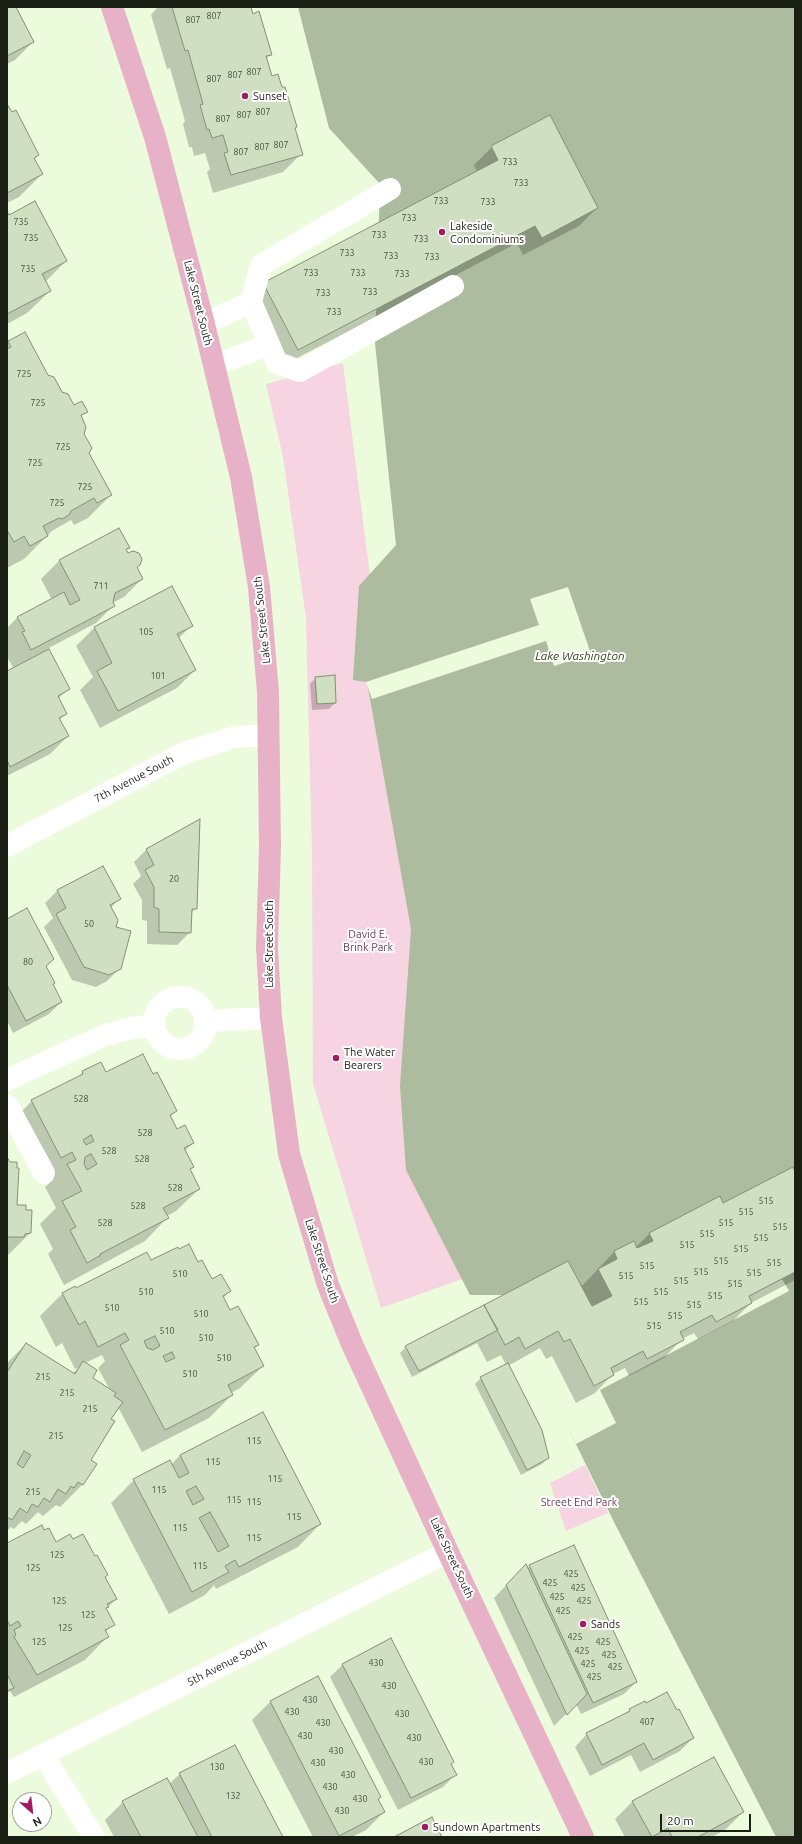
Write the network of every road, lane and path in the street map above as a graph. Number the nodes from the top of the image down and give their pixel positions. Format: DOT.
graph roads {
  1 [pos="112,7"];
  2 [pos="390,189"];
  3 [pos="454,286"];
  4 [pos="251,302"];
  5 [pos="204,324"];
  6 [pos="269,344"];
  7 [pos="214,365"];
  8 [pos="269,735"];
  9 [pos="7,846"];
  10 [pos="270,1018"];
  11 [pos="205,1021"];
  12 [pos="154,1025"];
  13 [pos="7,1080"];
  14 [pos="7,1105"];
  15 [pos="44,1173"];
  16 [pos="448,1552"];
  17 [pos="43,1755"];
  18 [pos="7,1773"];
  19 [pos="94,1837"];
  20 [pos="583,1837"];
  1 -- 5 [label="main road, Lake Street South"];
  2 -- 4 [label="street"];
  3 -- 6 [label="street"];
  4 -- 5 [label="street"];
  4 -- 6 [label="street"];
  5 -- 7 [label="main road, Lake Street South"];
  6 -- 7 [label="street"];
  7 -- 8 [label="main road, Lake Street South"];
  8 -- 9 [label="street, 7th Avenue South"];
  8 -- 10 [label="main road, Lake Street South"];
  10 -- 11 [label="street"];
  10 -- 16 [label="main road, Lake Street South"];
  11 -- 12 [label="street"];
  11 -- 12 [label="street"];
  12 -- 13 [label="street"];
  14 -- 15 [label="street"];
  16 -- 17 [label="street, 5th Avenue South"];
  16 -- 20 [label="main road, Lake Street South"];
  17 -- 18 [label="street, 5th Avenue South"];
  17 -- 19 [label="street"];
}
